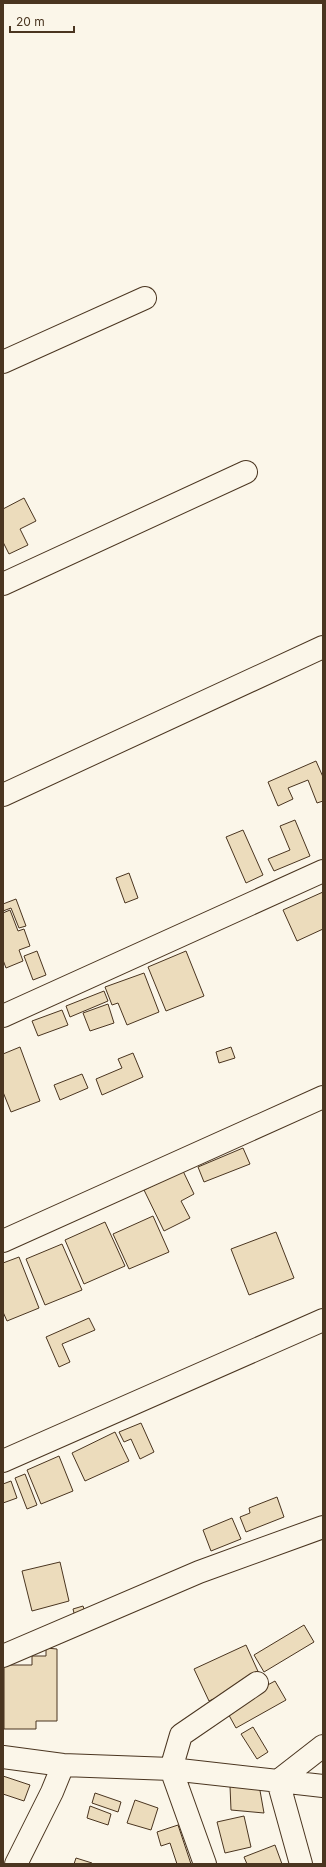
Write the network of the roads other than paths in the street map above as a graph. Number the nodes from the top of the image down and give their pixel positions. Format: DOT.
graph roads {
  1 [pos="144,298"];
  2 [pos="3,362"];
  3 [pos="246,472"];
  4 [pos="3,584"];
  5 [pos="323,647"];
  6 [pos="3,795"];
  7 [pos="323,871"];
  8 [pos="3,1016"];
  9 [pos="323,1097"];
  10 [pos="3,1241"];
  11 [pos="323,1320"];
  12 [pos="3,1461"];
  13 [pos="323,1527"];
  14 [pos="3,1656"];
  15 [pos="257,1683"];
  16 [pos="323,1746"];
  17 [pos="3,1757"];
  18 [pos="63,1765"];
  19 [pos="171,1769"];
  20 [pos="278,1781"];
  21 [pos="323,1786"];
  22 [pos="16,1864"];
  23 [pos="205,1864"];
  24 [pos="301,1864"];
  1 -- 2 [label="street"];
  3 -- 4 [label="street"];
  5 -- 6 [label="street"];
  7 -- 8 [label="street"];
  9 -- 10 [label="street"];
  11 -- 12 [label="street"];
  13 -- 14 [label="street"];
  15 -- 19 [label="street"];
  16 -- 20 [label="street"];
  17 -- 18 [label="street"];
  18 -- 19 [label="street"];
  18 -- 22 [label="street"];
  19 -- 20 [label="street"];
  19 -- 23 [label="street"];
  20 -- 21 [label="street"];
  20 -- 24 [label="street"];
}
